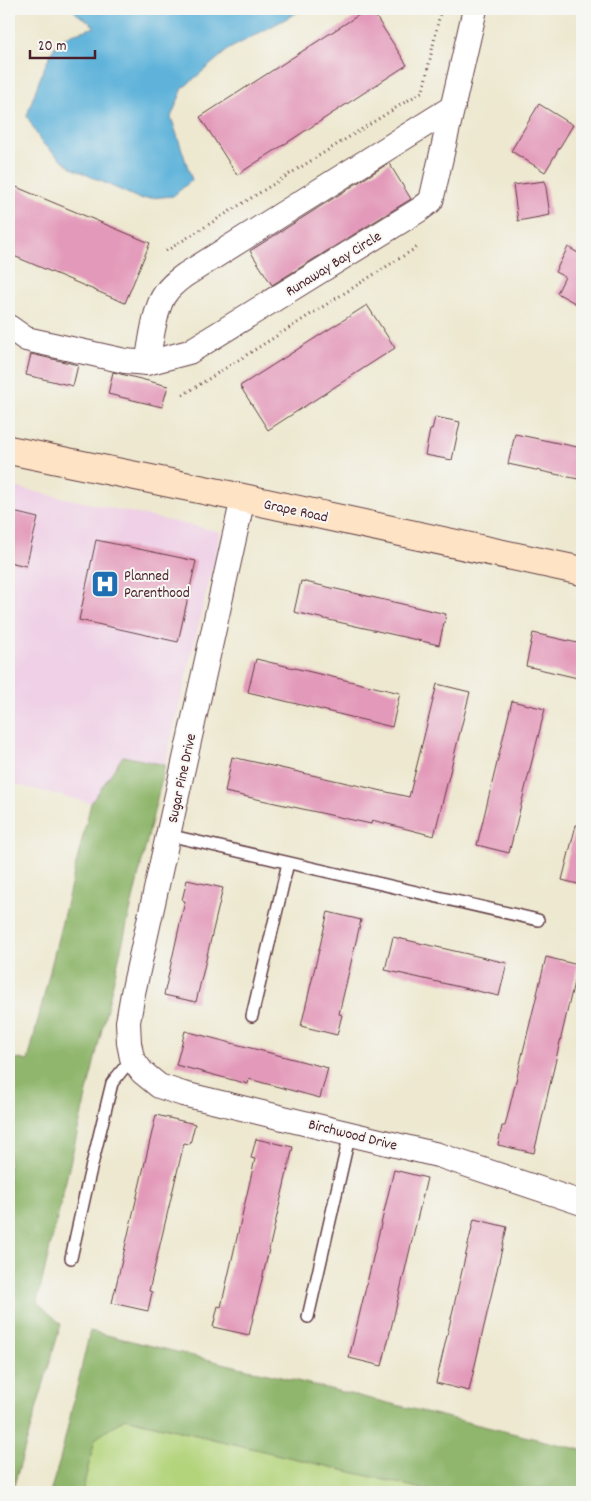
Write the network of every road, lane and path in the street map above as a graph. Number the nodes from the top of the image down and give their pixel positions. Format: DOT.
graph roads {
  1 [pos="441,9"];
  2 [pos="475,9"];
  3 [pos="453,107"];
  4 [pos="419,246"];
  5 [pos="166,251"];
  6 [pos="9,327"];
  7 [pos="147,363"];
  8 [pos="183,394"];
  9 [pos="9,450"];
  10 [pos="243,498"];
  11 [pos="582,572"];
  12 [pos="168,835"];
  13 [pos="288,862"];
  14 [pos="538,920"];
  15 [pos="252,1016"];
  16 [pos="132,1058"];
  17 [pos="350,1133"];
  18 [pos="582,1203"];
  19 [pos="71,1258"];
  20 [pos="308,1317"];
  1 -- 5 [label="path"];
  2 -- 3 [label="street, Runaway Bay Circle"];
  3 -- 7 [label="street"];
  3 -- 7 [label="street, Runaway Bay Circle"];
  4 -- 8 [label="path"];
  6 -- 7 [label="street, Runaway Bay Circle"];
  9 -- 10 [label="main road, Grape Road"];
  10 -- 11 [label="main road, Grape Road"];
  10 -- 12 [label="street, Sugar Pine Drive"];
  12 -- 13 [label="lane"];
  12 -- 16 [label="street, Sugar Pine Drive"];
  13 -- 14 [label="lane"];
  13 -- 15 [label="lane"];
  16 -- 17 [label="street, Birchwood Drive"];
  16 -- 19 [label="lane"];
  17 -- 18 [label="street, Birchwood Drive"];
  17 -- 20 [label="lane"];
}
